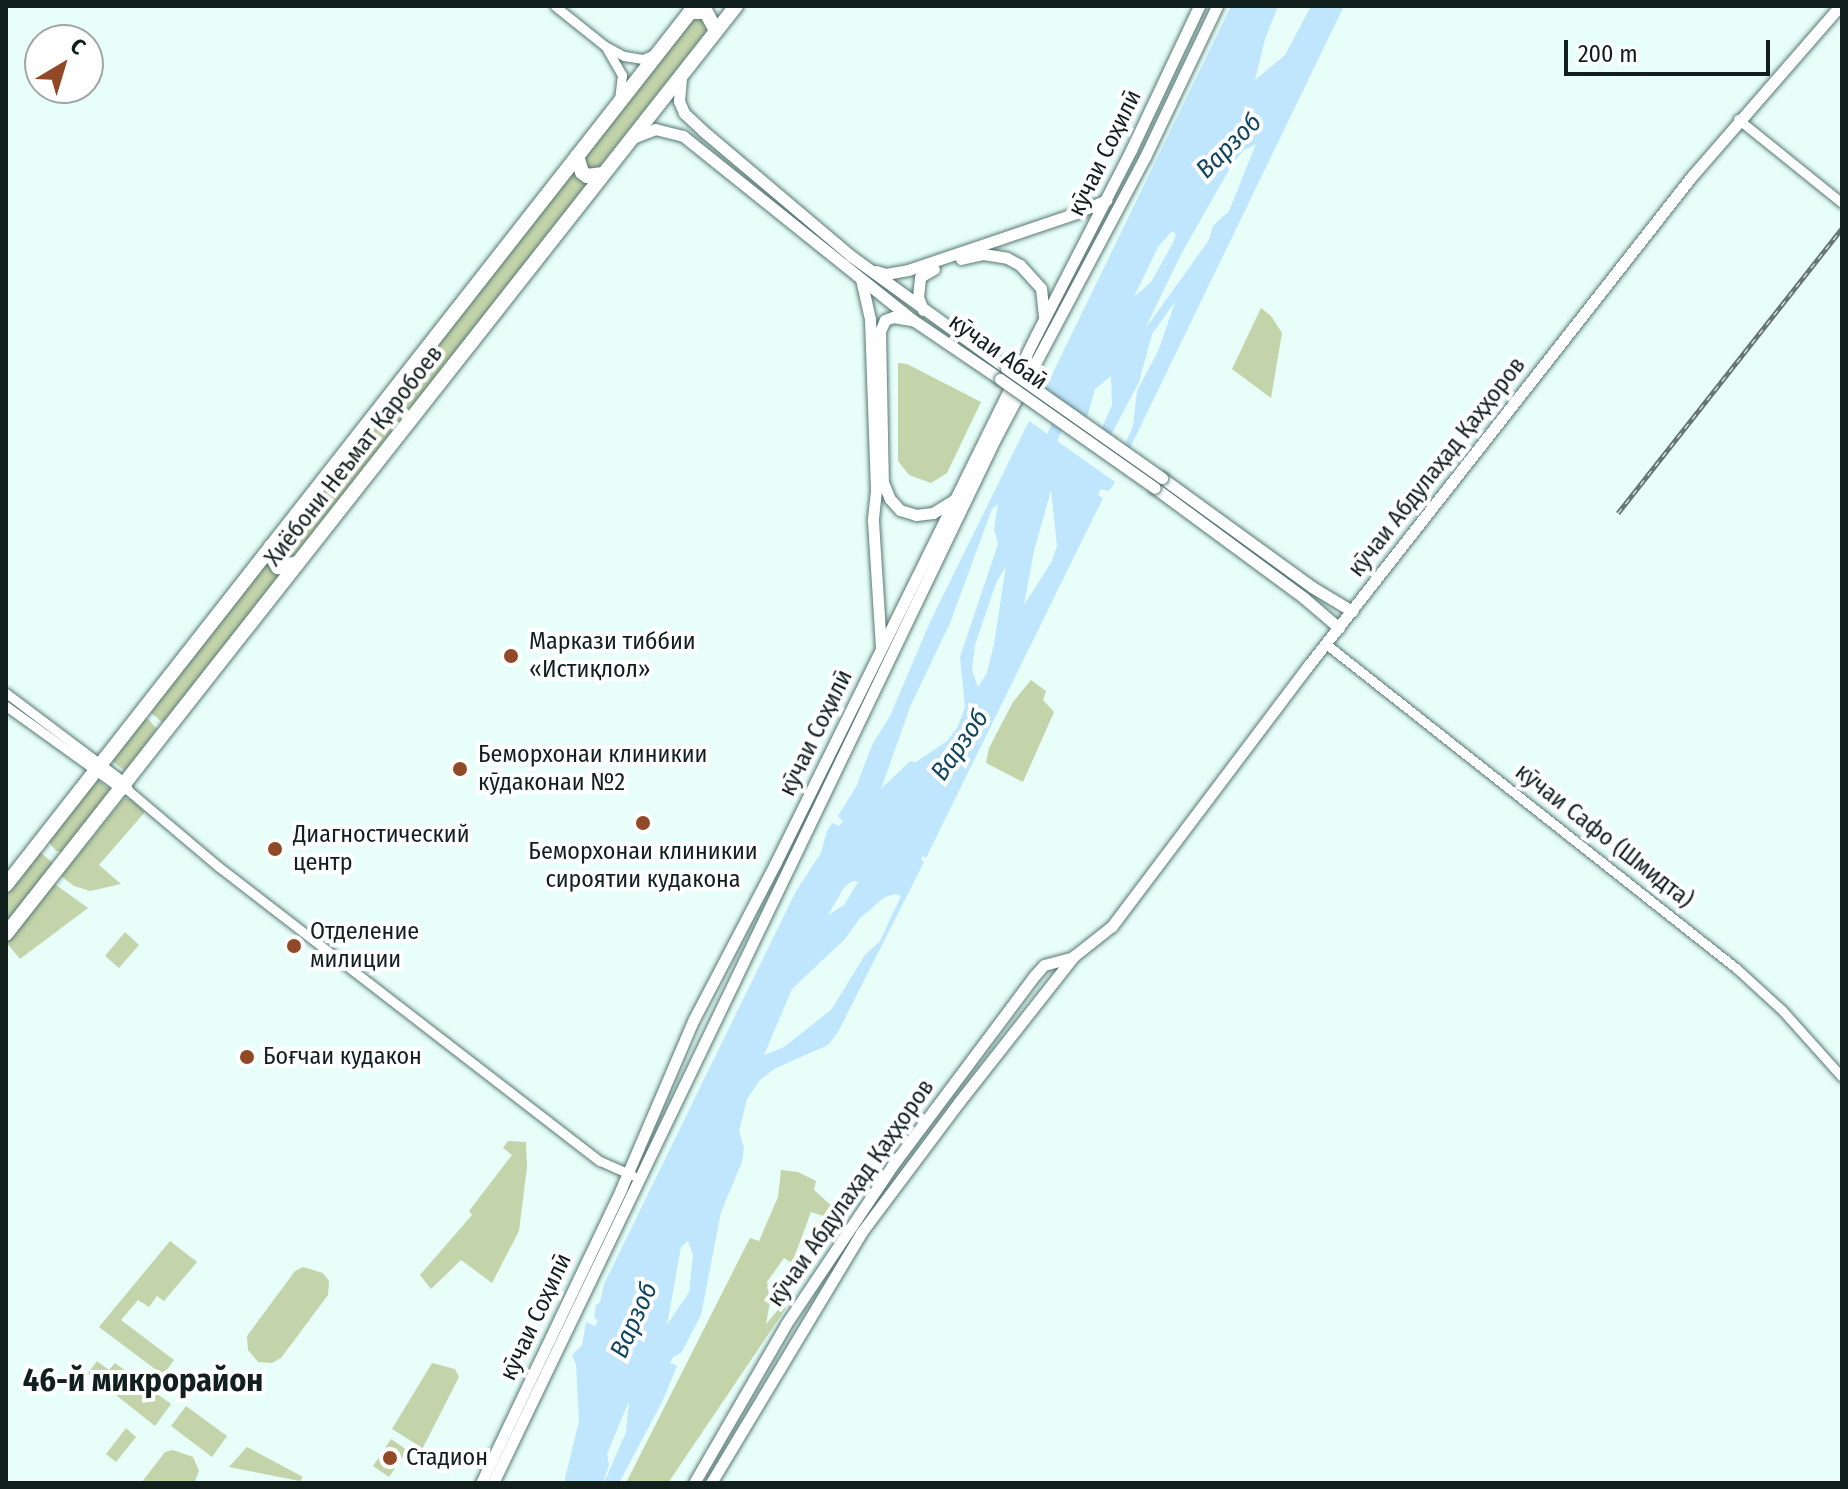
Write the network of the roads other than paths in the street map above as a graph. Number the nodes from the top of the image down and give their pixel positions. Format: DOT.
graph roads {
  1 [pos="555,6"];
  2 [pos="736,6"];
  3 [pos="1199,6"];
  4 [pos="1840,6"];
  5 [pos="1216,7"];
  6 [pos="692,9"];
  7 [pos="716,31"];
  8 [pos="605,46"];
  9 [pos="659,52"];
  10 [pos="682,75"];
  11 [pos="616,106"];
  12 [pos="1738,119"];
  13 [pos="632,138"];
  14 [pos="577,156"];
  15 [pos="603,174"];
  16 [pos="1106,199"];
  17 [pos="1842,203"];
  18 [pos="871,270"];
  19 [pos="861,278"];
  20 [pos="923,310"];
  21 [pos="1044,318"];
  22 [pos="913,320"];
  23 [pos="1003,374"];
  24 [pos="1158,483"];
  25 [pos="955,498"];
  26 [pos="271,546"];
  27 [pos="298,563"];
  28 [pos="1352,611"];
  29 [pos="1339,628"];
  30 [pos="1326,644"];
  31 [pos="881,649"];
  32 [pos="6,693"];
  33 [pos="6,706"];
  34 [pos="135,720"];
  35 [pos="162,734"];
  36 [pos="98,768"];
  37 [pos="124,788"];
  38 [pos="42,839"];
  39 [pos="68,855"];
  40 [pos="6,885"];
  41 [pos="6,934"];
  42 [pos="1074,956"];
  43 [pos="682,1044"];
  44 [pos="699,1051"];
  45 [pos="1842,1077"];
  46 [pos="633,1175"];
  47 [pos="481,1483"];
  48 [pos="493,1483"];
  49 [pos="694,1483"];
  50 [pos="711,1483"];
  1 -- 8 [label="street"];
  2 -- 7 [label="highway, Хиёбони Неъмат Қаробоев"];
  3 -- 16 [label="main road, кӯчаи Соҳилӣ"];
  4 -- 12 [label="main road, кӯчаи Абдулаҳад Қаҳҳоров"];
  5 -- 44 [label="main road"];
  6 -- 7 [label="highway"];
  6 -- 9 [label="highway, Хиёбони Неъмат Қаробоев"];
  7 -- 10 [label="highway, Хиёбони Неъмат Қаробоев"];
  8 -- 9 [label="street"];
  8 -- 11 [label="street"];
  9 -- 11 [label="highway, Хиёбони Неъмат Қаробоев"];
  10 -- 13 [label="highway, Хиёбони Неъмат Қаробоев"];
  10 -- 18 [label="main road, кӯчаи Абаӣ"];
  11 -- 14 [label="highway, Хиёбони Неъмат Қаробоев"];
  12 -- 17 [label="street"];
  12 -- 28 [label="main road, кӯчаи Абдулаҳад Қаҳҳоров"];
  13 -- 15 [label="highway, Хиёбони Неъмат Қаробоев"];
  13 -- 19 [label="main road, кӯчаи Абаӣ"];
  14 -- 15 [label="highway"];
  14 -- 26 [label="highway, Хиёбони Неъмат Қаробоев"];
  15 -- 27 [label="highway, Хиёбони Неъмат Қаробоев"];
  16 -- 18 [label="main road"];
  16 -- 21 [label="main road, кӯчаи Соҳилӣ"];
  18 -- 20 [label="main road, кӯчаи Абаӣ"];
  19 -- 22 [label="main road, кӯчаи Абаӣ"];
  19 -- 31 [label="main road"];
  20 -- 21 [label="main road"];
  20 -- 23 [label="main road, кӯчаи Абаӣ"];
  21 -- 25 [label="main road, кӯчаи Соҳилӣ"];
  22 -- 23 [label="main road, кӯчаи Абаӣ"];
  22 -- 25 [label="main road"];
  23 -- 24 [label="main road, кӯчаи Абаӣ, bridge"];
  24 -- 28 [label="main road, кӯчаи Абаӣ"];
  24 -- 29 [label="main road, кӯчаи Абаӣ"];
  25 -- 31 [label="main road, кӯчаи Соҳилӣ"];
  26 -- 27 [label="highway"];
  26 -- 34 [label="highway, Хиёбони Неъмат Қаробоев"];
  27 -- 35 [label="highway, Хиёбони Неъмат Қаробоев"];
  28 -- 29 [label="main road, кӯчаи Абдулаҳад Қаҳҳоров"];
  29 -- 30 [label="main road, кӯчаи Абдулаҳад Қаҳҳоров"];
  30 -- 42 [label="main road, кӯчаи Абдулаҳад Қаҳҳоров"];
  30 -- 45 [label="street, кӯчаи Сафо (Шмидта)"];
  31 -- 43 [label="main road, кӯчаи Соҳилӣ"];
  32 -- 36 [label="street"];
  33 -- 36 [label="street"];
  34 -- 35 [label="highway"];
  34 -- 36 [label="highway, Хиёбони Неъмат Қаробоев"];
  35 -- 37 [label="highway, Хиёбони Неъмат Қаробоев"];
  36 -- 37 [label="street"];
  36 -- 38 [label="highway, Хиёбони Неъмат Қаробоев"];
  37 -- 39 [label="highway, Хиёбони Неъмат Қаробоев"];
  37 -- 46 [label="street"];
  38 -- 39 [label="highway"];
  38 -- 40 [label="highway, Хиёбони Неъмат Қаробоев"];
  39 -- 41 [label="highway, Хиёбони Неъмат Қаробоев"];
  42 -- 49 [label="main road, кӯчаи Абдулаҳад Қаҳҳоров"];
  42 -- 50 [label="main road, кӯчаи Абдулаҳад Қаҳҳоров"];
  43 -- 44 [label="main road"];
  43 -- 46 [label="main road, кӯчаи Соҳилӣ"];
  44 -- 46 [label="main road"];
  46 -- 47 [label="main road, кӯчаи Соҳилӣ"];
  46 -- 48 [label="main road"];
}
